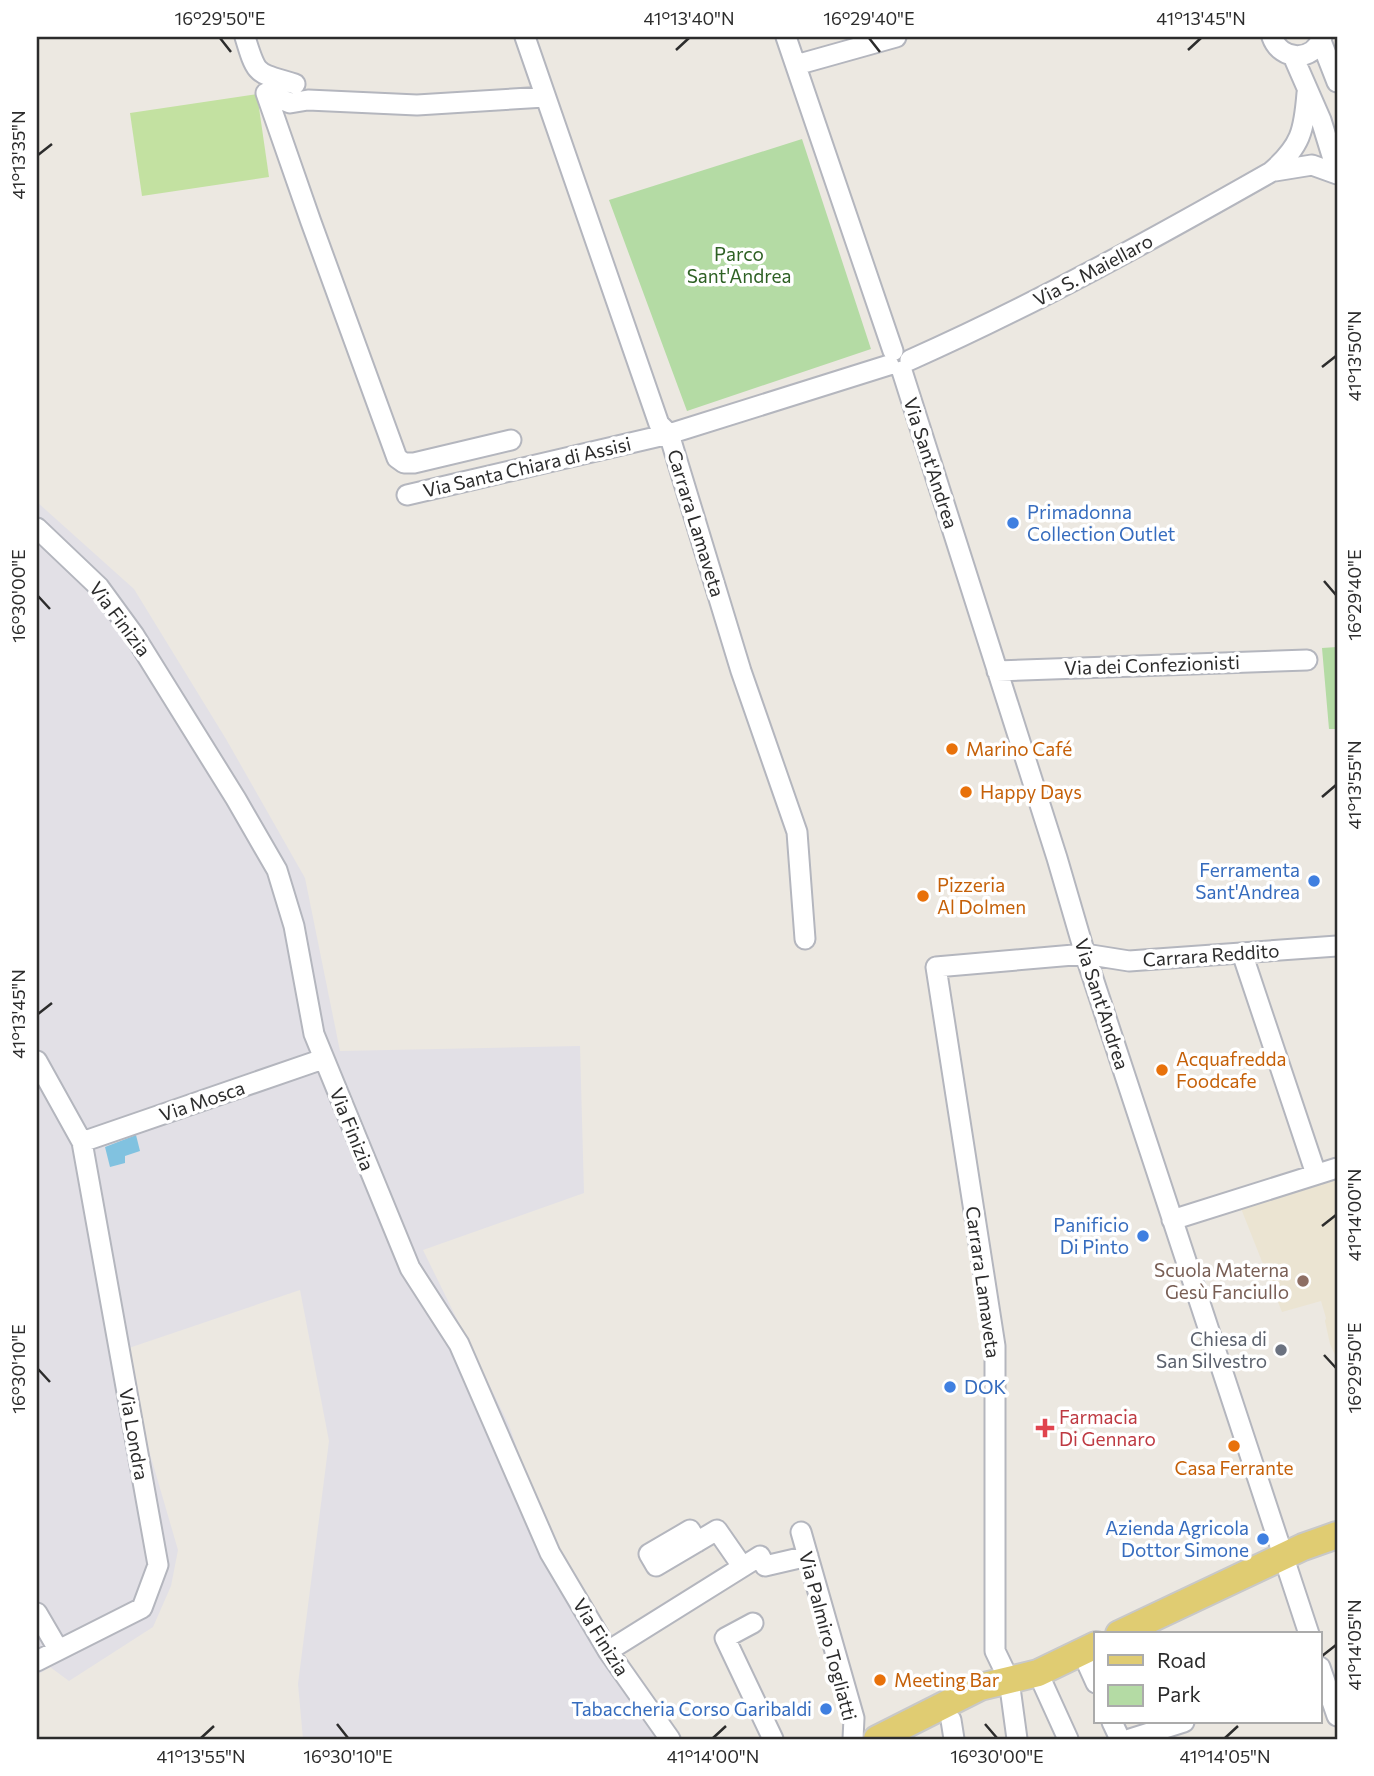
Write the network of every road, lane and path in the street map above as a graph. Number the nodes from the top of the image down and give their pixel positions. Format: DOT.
graph roads {
  1 [pos="245,37"];
  2 [pos="525,37"];
  3 [pos="786,37"];
  4 [pos="896,37"];
  5 [pos="1272,37"];
  6 [pos="1322,39"];
  7 [pos="1293,56"];
  8 [pos="796,65"];
  9 [pos="1337,82"];
  10 [pos="295,84"];
  11 [pos="1307,93"];
  12 [pos="545,97"];
  13 [pos="1271,172"];
  14 [pos="1337,173"];
  15 [pos="898,362"];
  16 [pos="669,434"];
  17 [pos="511,440"];
  18 [pos="407,495"];
  19 [pos="37,528"];
  20 [pos="1307,660"];
  21 [pos="997,671"];
  22 [pos="805,939"];
  23 [pos="1337,946"];
  24 [pos="1242,953"];
  25 [pos="1085,954"];
  26 [pos="936,967"];
  27 [pos="323,1059"];
  28 [pos="37,1061"];
  29 [pos="82,1142"];
  30 [pos="1337,1168"];
  31 [pos="1316,1174"];
  32 [pos="1172,1220"];
  33 [pos="801,1532"];
  34 [pos="1337,1535"];
  35 [pos="697,1542"];
  36 [pos="808,1556"];
  37 [pos="1283,1556"];
  38 [pos="742,1566"];
  39 [pos="37,1613"];
  40 [pos="753,1623"];
  41 [pos="1123,1632"];
  42 [pos="1308,1632"];
  43 [pos="58,1649"];
  44 [pos="1089,1649"];
  45 [pos="608,1651"];
  46 [pos="37,1661"];
  47 [pos="1038,1673"];
  48 [pos="1094,1673"];
  49 [pos="1322,1673"];
  50 [pos="1009,1681"];
  51 [pos="1337,1716"];
  52 [pos="1178,1724"];
  53 [pos="953,1730"];
  54 [pos="670,1739"];
  55 [pos="773,1739"];
  56 [pos="853,1739"];
  57 [pos="877,1739"];
  58 [pos="908,1739"];
  59 [pos="1017,1739"];
  60 [pos="1068,1739"];
  61 [pos="1129,1739"];
  1 -- 10 [label="street"];
  2 -- 12 [label="street, Carrara Lamaveta"];
  3 -- 8 [label="street, Via Sant'Andrea"];
  4 -- 8 [label="street"];
  5 -- 7 [label="street"];
  6 -- 7 [label="street"];
  6 -- 9 [label="street"];
  7 -- 11 [label="street"];
  8 -- 15 [label="street, Via Sant'Andrea"];
  11 -- 13 [label="street, Via S. Maiellaro"];
  11 -- 14 [label="street"];
  12 -- 16 [label="street, Carrara Lamaveta"];
  12 -- 17 [label="street"];
  13 -- 14 [label="street, Via S. Maiellaro"];
  13 -- 15 [label="street, Via S. Maiellaro"];
  15 -- 16 [label="street, Via Santa Chiara di Assisi"];
  15 -- 21 [label="street, Via Sant'Andrea"];
  16 -- 18 [label="street, Via Santa Chiara di Assisi"];
  16 -- 22 [label="street, Carrara Lamaveta"];
  19 -- 27 [label="street, Via Finizia"];
  20 -- 21 [label="street, Via dei Confezionisti"];
  21 -- 25 [label="street, Via Sant'Andrea"];
  23 -- 24 [label="street, Carrara Reddito"];
  24 -- 25 [label="street, Carrara Reddito"];
  24 -- 31 [label="street"];
  25 -- 26 [label="street, Carrara Reddito"];
  25 -- 32 [label="street, Via Sant'Andrea"];
  26 -- 50 [label="street, Carrara Lamaveta"];
  27 -- 29 [label="street, Via Mosca"];
  27 -- 45 [label="street, Via Finizia"];
  28 -- 29 [label="street, Via Londra"];
  29 -- 43 [label="street, Via Londra"];
  30 -- 31 [label="street"];
  31 -- 32 [label="street"];
  32 -- 37 [label="street, Via Sant'Andrea"];
  33 -- 36 [label="street, Via Palmiro Togliatti"];
  34 -- 37 [label="main road"];
  35 -- 38 [label="street"];
  36 -- 38 [label="street"];
  36 -- 56 [label="street, Via Palmiro Togliatti"];
  37 -- 41 [label="main road"];
  37 -- 42 [label="street, Via Sant'Andrea"];
  38 -- 45 [label="street"];
  39 -- 43 [label="street"];
  40 -- 55 [label="street"];
  43 -- 46 [label="street, Via Londra"];
  44 -- 47 [label="main road"];
  44 -- 48 [label="street"];
  45 -- 54 [label="street, Via Finizia"];
  47 -- 50 [label="main road"];
  47 -- 60 [label="street"];
  49 -- 51 [label="street"];
  50 -- 53 [label="main road"];
  50 -- 57 [label="main road"];
  50 -- 59 [label="street, Carrara Lamaveta"];
  52 -- 61 [label="street"];
  53 -- 58 [label="main road"];
}
